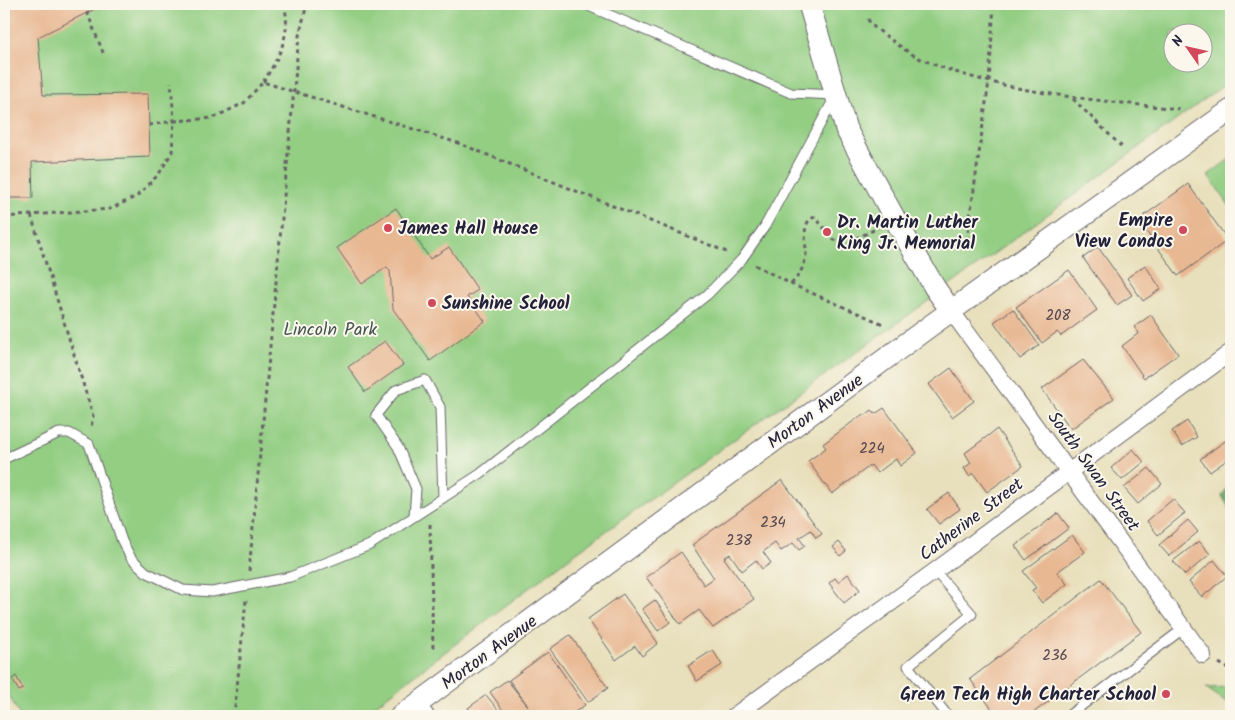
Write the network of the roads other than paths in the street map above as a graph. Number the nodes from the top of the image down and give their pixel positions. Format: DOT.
graph roads {
  1 [pos="584,4"];
  2 [pos="809,4"];
  3 [pos="836,95"];
  4 [pos="1231,110"];
  5 [pos="952,312"];
  6 [pos="1231,352"];
  7 [pos="4,459"];
  8 [pos="1069,471"];
  9 [pos="443,498"];
  10 [pos="414,516"];
  11 [pos="935,571"];
  12 [pos="1184,628"];
  13 [pos="1203,655"];
  14 [pos="415,712"];
  15 [pos="734,716"];
  16 [pos="948,716"];
  17 [pos="1068,716"];
  1 -- 3 [label="lane"];
  2 -- 3 [label="street"];
  3 -- 5 [label="street"];
  3 -- 9 [label="lane"];
  4 -- 5 [label="street, Morton Avenue"];
  5 -- 8 [label="street, South Swan Street"];
  5 -- 14 [label="street, Morton Avenue"];
  6 -- 8 [label="street, Catherine Street"];
  7 -- 10 [label="lane"];
  8 -- 11 [label="street, Catherine Street"];
  8 -- 12 [label="street, South Swan Street"];
  9 -- 10 [label="lane"];
  9 -- 10 [label="lane"];
  11 -- 15 [label="street, Catherine Street"];
  11 -- 16 [label="lane"];
  12 -- 13 [label="street, South Swan Street"];
  12 -- 17 [label="lane"];
}
